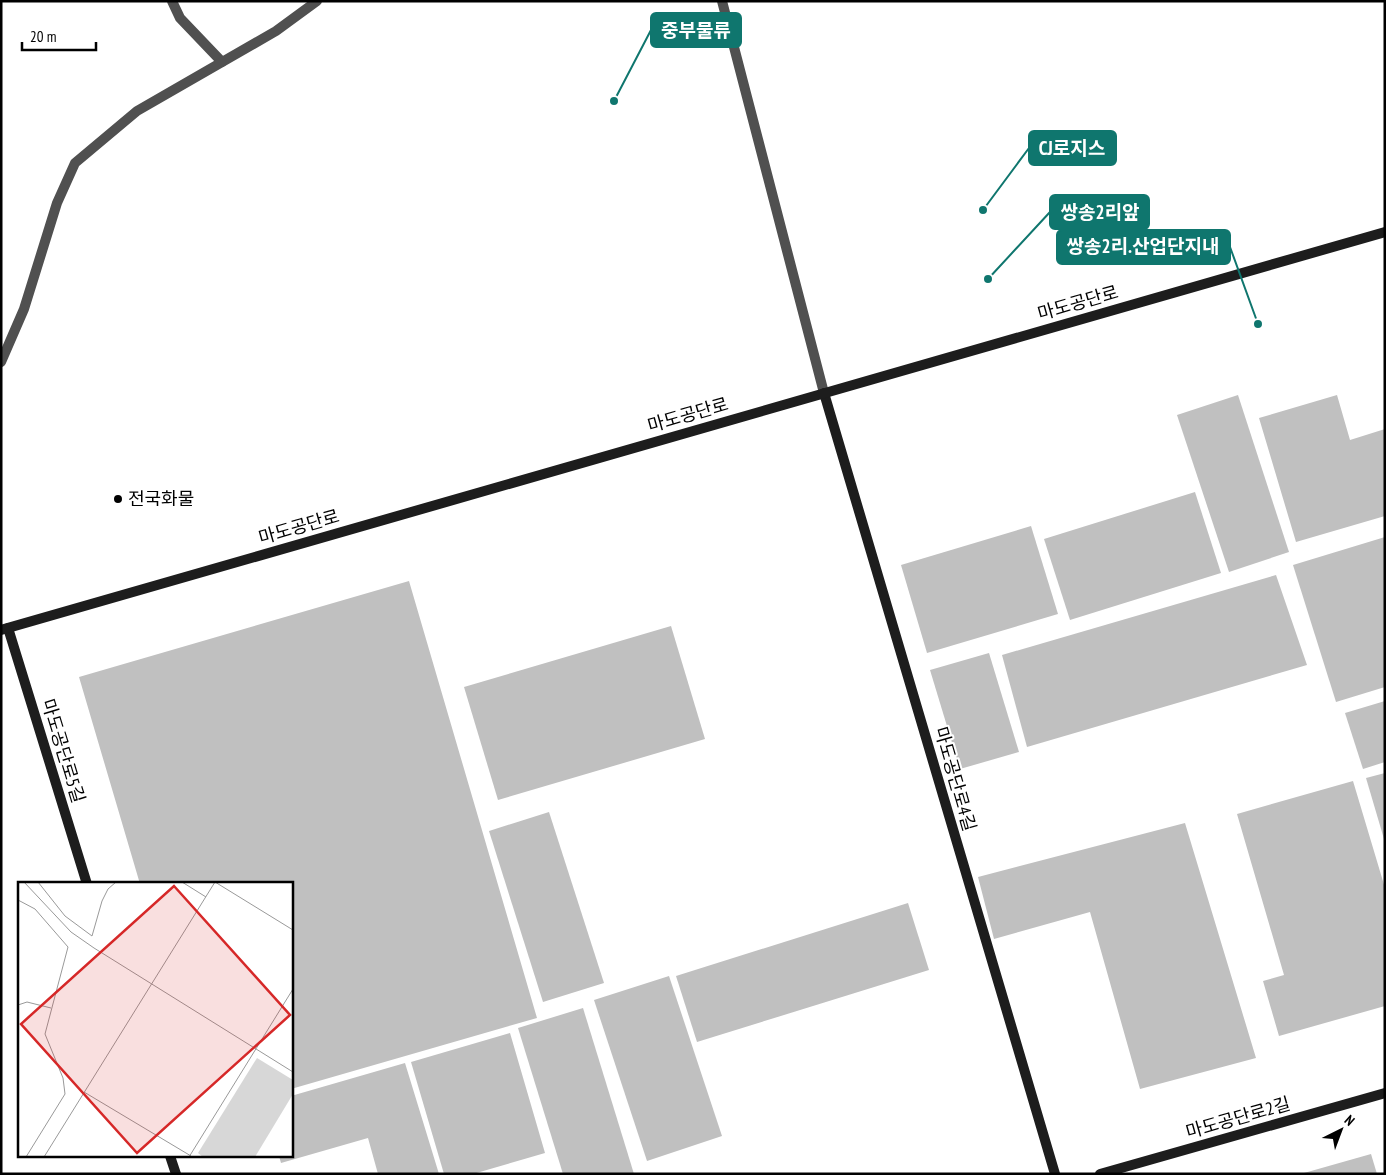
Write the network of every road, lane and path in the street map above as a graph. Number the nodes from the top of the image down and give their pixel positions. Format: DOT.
graph roads {
  1 [pos="172,1"];
  2 [pos="317,1"];
  3 [pos="722,1"];
  4 [pos="222,62"];
  5 [pos="1385,232"];
  6 [pos="1,362"];
  7 [pos="824,393"];
  8 [pos="5,629"];
  9 [pos="86,882"];
  10 [pos="1385,1094"];
  11 [pos="171,1158"];
  12 [pos="176,1174"];
  13 [pos="1055,1174"];
  14 [pos="1100,1174"];
  1 -- 4 [label="street"];
  2 -- 4 [label="street"];
  3 -- 7 [label="street"];
  4 -- 6 [label="street"];
  5 -- 7 [label="main road, 마도공단로"];
  7 -- 8 [label="main road, 마도공단로"];
  7 -- 13 [label="main road, 마도공단로4길"];
  8 -- 9 [label="main road, 마도공단로5길"];
  10 -- 14 [label="main road, 마도공단로2길"];
  11 -- 12 [label="main road"];
}
